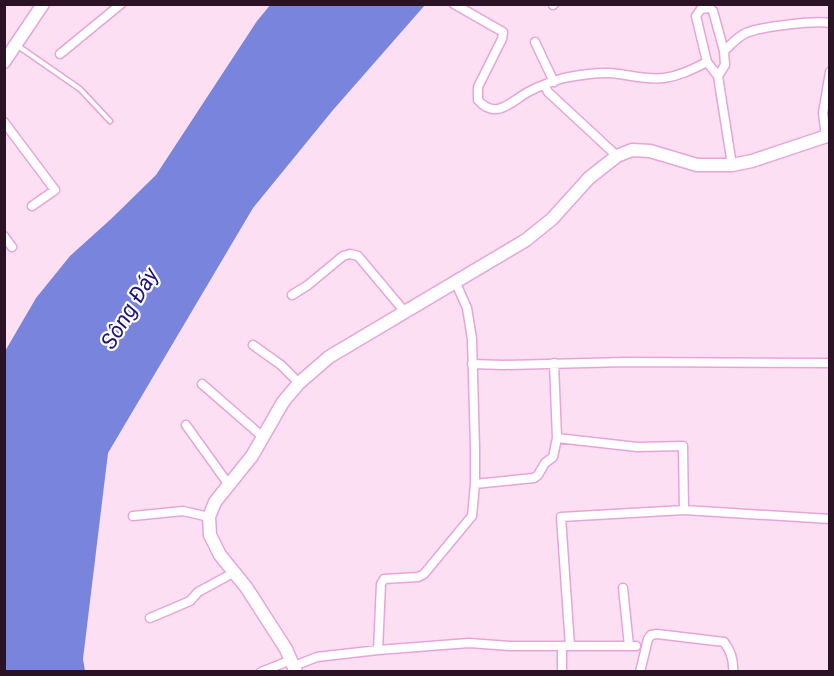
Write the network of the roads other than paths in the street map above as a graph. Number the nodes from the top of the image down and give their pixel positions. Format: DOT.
graph roads {
  1 [pos="44,4"];
  2 [pos="121,4"];
  3 [pos="454,4"];
  4 [pos="830,23"];
  5 [pos="535,42"];
  6 [pos="17,45"];
  7 [pos="724,51"];
  8 [pos="60,54"];
  9 [pos="4,62"];
  10 [pos="707,62"];
  11 [pos="830,72"];
  12 [pos="718,76"];
  13 [pos="554,82"];
  14 [pos="544,86"];
  15 [pos="110,121"];
  16 [pos="4,122"];
  17 [pos="828,140"];
  18 [pos="617,156"];
  19 [pos="731,160"];
  20 [pos="33,206"];
  21 [pos="4,236"];
  22 [pos="12,246"];
  23 [pos="455,281"];
  24 [pos="292,295"];
  25 [pos="405,312"];
  26 [pos="253,345"];
  27 [pos="555,363"];
  28 [pos="830,363"];
  29 [pos="472,364"];
  30 [pos="299,383"];
  31 [pos="202,384"];
  32 [pos="186,425"];
  33 [pos="263,437"];
  34 [pos="557,438"];
  35 [pos="475,484"];
  36 [pos="229,485"];
  37 [pos="684,510"];
  38 [pos="133,516"];
  39 [pos="209,517"];
  40 [pos="830,519"];
  41 [pos="233,573"];
  42 [pos="623,588"];
  43 [pos="150,618"];
  44 [pos="566,646"];
  45 [pos="378,650"];
  46 [pos="294,666"];
  47 [pos="261,672"];
  48 [pos="562,672"];
  49 [pos="640,672"];
  50 [pos="733,672"];
  1 -- 6 [label="street"];
  2 -- 8 [label="street"];
  3 -- 14 [label="street"];
  4 -- 7 [label="street"];
  5 -- 13 [label="street"];
  6 -- 9 [label="street"];
  6 -- 15 [label="lane"];
  7 -- 10 [label="street"];
  7 -- 12 [label="street"];
  10 -- 12 [label="street"];
  10 -- 13 [label="street"];
  11 -- 17 [label="street"];
  12 -- 19 [label="street"];
  13 -- 14 [label="street"];
  14 -- 18 [label="street"];
  16 -- 20 [label="street"];
  17 -- 19 [label="street"];
  18 -- 19 [label="street"];
  18 -- 23 [label="street"];
  21 -- 22 [label="street"];
  23 -- 25 [label="street"];
  23 -- 29 [label="street"];
  24 -- 25 [label="street"];
  25 -- 30 [label="street"];
  26 -- 30 [label="street"];
  27 -- 28 [label="street"];
  27 -- 29 [label="street"];
  27 -- 34 [label="street"];
  29 -- 35 [label="street"];
  30 -- 33 [label="street"];
  31 -- 33 [label="street"];
  32 -- 36 [label="street"];
  33 -- 36 [label="street"];
  34 -- 35 [label="street"];
  34 -- 37 [label="street"];
  35 -- 45 [label="street"];
  36 -- 39 [label="street"];
  37 -- 40 [label="street"];
  37 -- 44 [label="street"];
  38 -- 39 [label="street"];
  39 -- 41 [label="street"];
  41 -- 43 [label="street"];
  41 -- 46 [label="street"];
  42 -- 44 [label="street"];
  44 -- 45 [label="street"];
  44 -- 48 [label="street"];
  45 -- 46 [label="street"];
  46 -- 47 [label="street"];
  49 -- 50 [label="street"];
}
